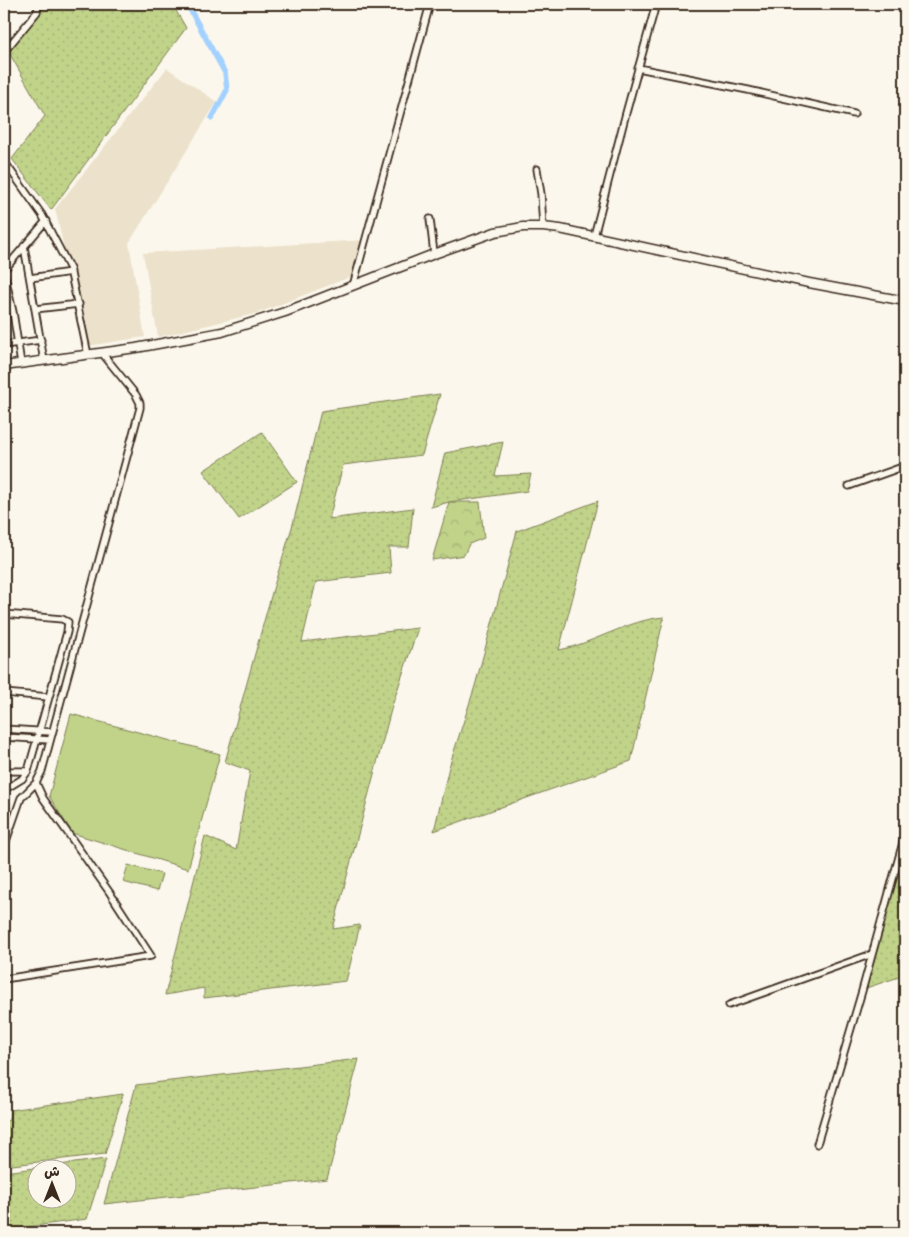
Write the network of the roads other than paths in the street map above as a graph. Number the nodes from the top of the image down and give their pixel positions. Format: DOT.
graph roads {
  1 [pos="39,4"];
  2 [pos="430,4"];
  3 [pos="656,4"];
  4 [pos="4,52"];
  5 [pos="638,68"];
  6 [pos="854,114"];
  7 [pos="4,161"];
  8 [pos="537,169"];
  9 [pos="430,219"];
  10 [pos="46,221"];
  11 [pos="543,226"];
  12 [pos="594,236"];
  13 [pos="24,246"];
  14 [pos="434,254"];
  15 [pos="4,258"];
  16 [pos="9,264"];
  17 [pos="4,271"];
  18 [pos="72,272"];
  19 [pos="30,278"];
  20 [pos="353,287"];
  21 [pos="905,301"];
  22 [pos="79,304"];
  23 [pos="35,310"];
  24 [pos="41,340"];
  25 [pos="19,343"];
  26 [pos="4,345"];
  27 [pos="102,352"];
  28 [pos="88,355"];
  29 [pos="44,361"];
  30 [pos="22,364"];
  31 [pos="4,366"];
  32 [pos="4,420"];
  33 [pos="905,466"];
  34 [pos="849,486"];
  35 [pos="4,503"];
  36 [pos="4,614"];
  37 [pos="4,693"];
  38 [pos="49,697"];
  39 [pos="4,729"];
  40 [pos="40,732"];
  41 [pos="52,732"];
  42 [pos="4,737"];
  43 [pos="38,739"];
  44 [pos="50,740"];
  45 [pos="4,771"];
  46 [pos="28,771"];
  47 [pos="36,783"];
  48 [pos="4,790"];
  49 [pos="905,835"];
  50 [pos="4,848"];
  51 [pos="872,954"];
  52 [pos="4,979"];
  53 [pos="729,1005"];
  54 [pos="817,1144"];
  1 -- 4 [label="street"];
  2 -- 20 [label="street"];
  3 -- 5 [label="street"];
  5 -- 6 [label="street"];
  5 -- 12 [label="street"];
  7 -- 10 [label="street"];
  8 -- 11 [label="street"];
  9 -- 14 [label="street"];
  10 -- 13 [label="street"];
  10 -- 18 [label="street"];
  11 -- 12 [label="main road"];
  11 -- 14 [label="main road"];
  12 -- 21 [label="main road"];
  13 -- 16 [label="street"];
  13 -- 19 [label="street"];
  14 -- 20 [label="main road"];
  15 -- 16 [label="street"];
  16 -- 17 [label="street"];
  17 -- 25 [label="street"];
  18 -- 19 [label="street"];
  18 -- 22 [label="street"];
  19 -- 23 [label="street"];
  20 -- 27 [label="main road"];
  22 -- 23 [label="street"];
  22 -- 28 [label="street"];
  23 -- 24 [label="street"];
  24 -- 25 [label="street"];
  24 -- 29 [label="street"];
  25 -- 26 [label="street"];
  25 -- 30 [label="street"];
  27 -- 28 [label="main road"];
  27 -- 41 [label="street"];
  28 -- 29 [label="main road"];
  29 -- 30 [label="main road"];
  30 -- 31 [label="main road"];
  32 -- 35 [label="street"];
  33 -- 34 [label="street"];
  36 -- 38 [label="street"];
  37 -- 38 [label="street"];
  38 -- 40 [label="street"];
  39 -- 40 [label="street"];
  40 -- 41 [label="street"];
  40 -- 43 [label="street"];
  41 -- 44 [label="street"];
  42 -- 43 [label="street"];
  43 -- 44 [label="street"];
  43 -- 46 [label="street"];
  44 -- 47 [label="street"];
  45 -- 46 [label="street"];
  46 -- 48 [label="street"];
  47 -- 50 [label="street"];
  47 -- 52 [label="street"];
  49 -- 51 [label="street"];
  51 -- 53 [label="street"];
  51 -- 54 [label="street"];
}
